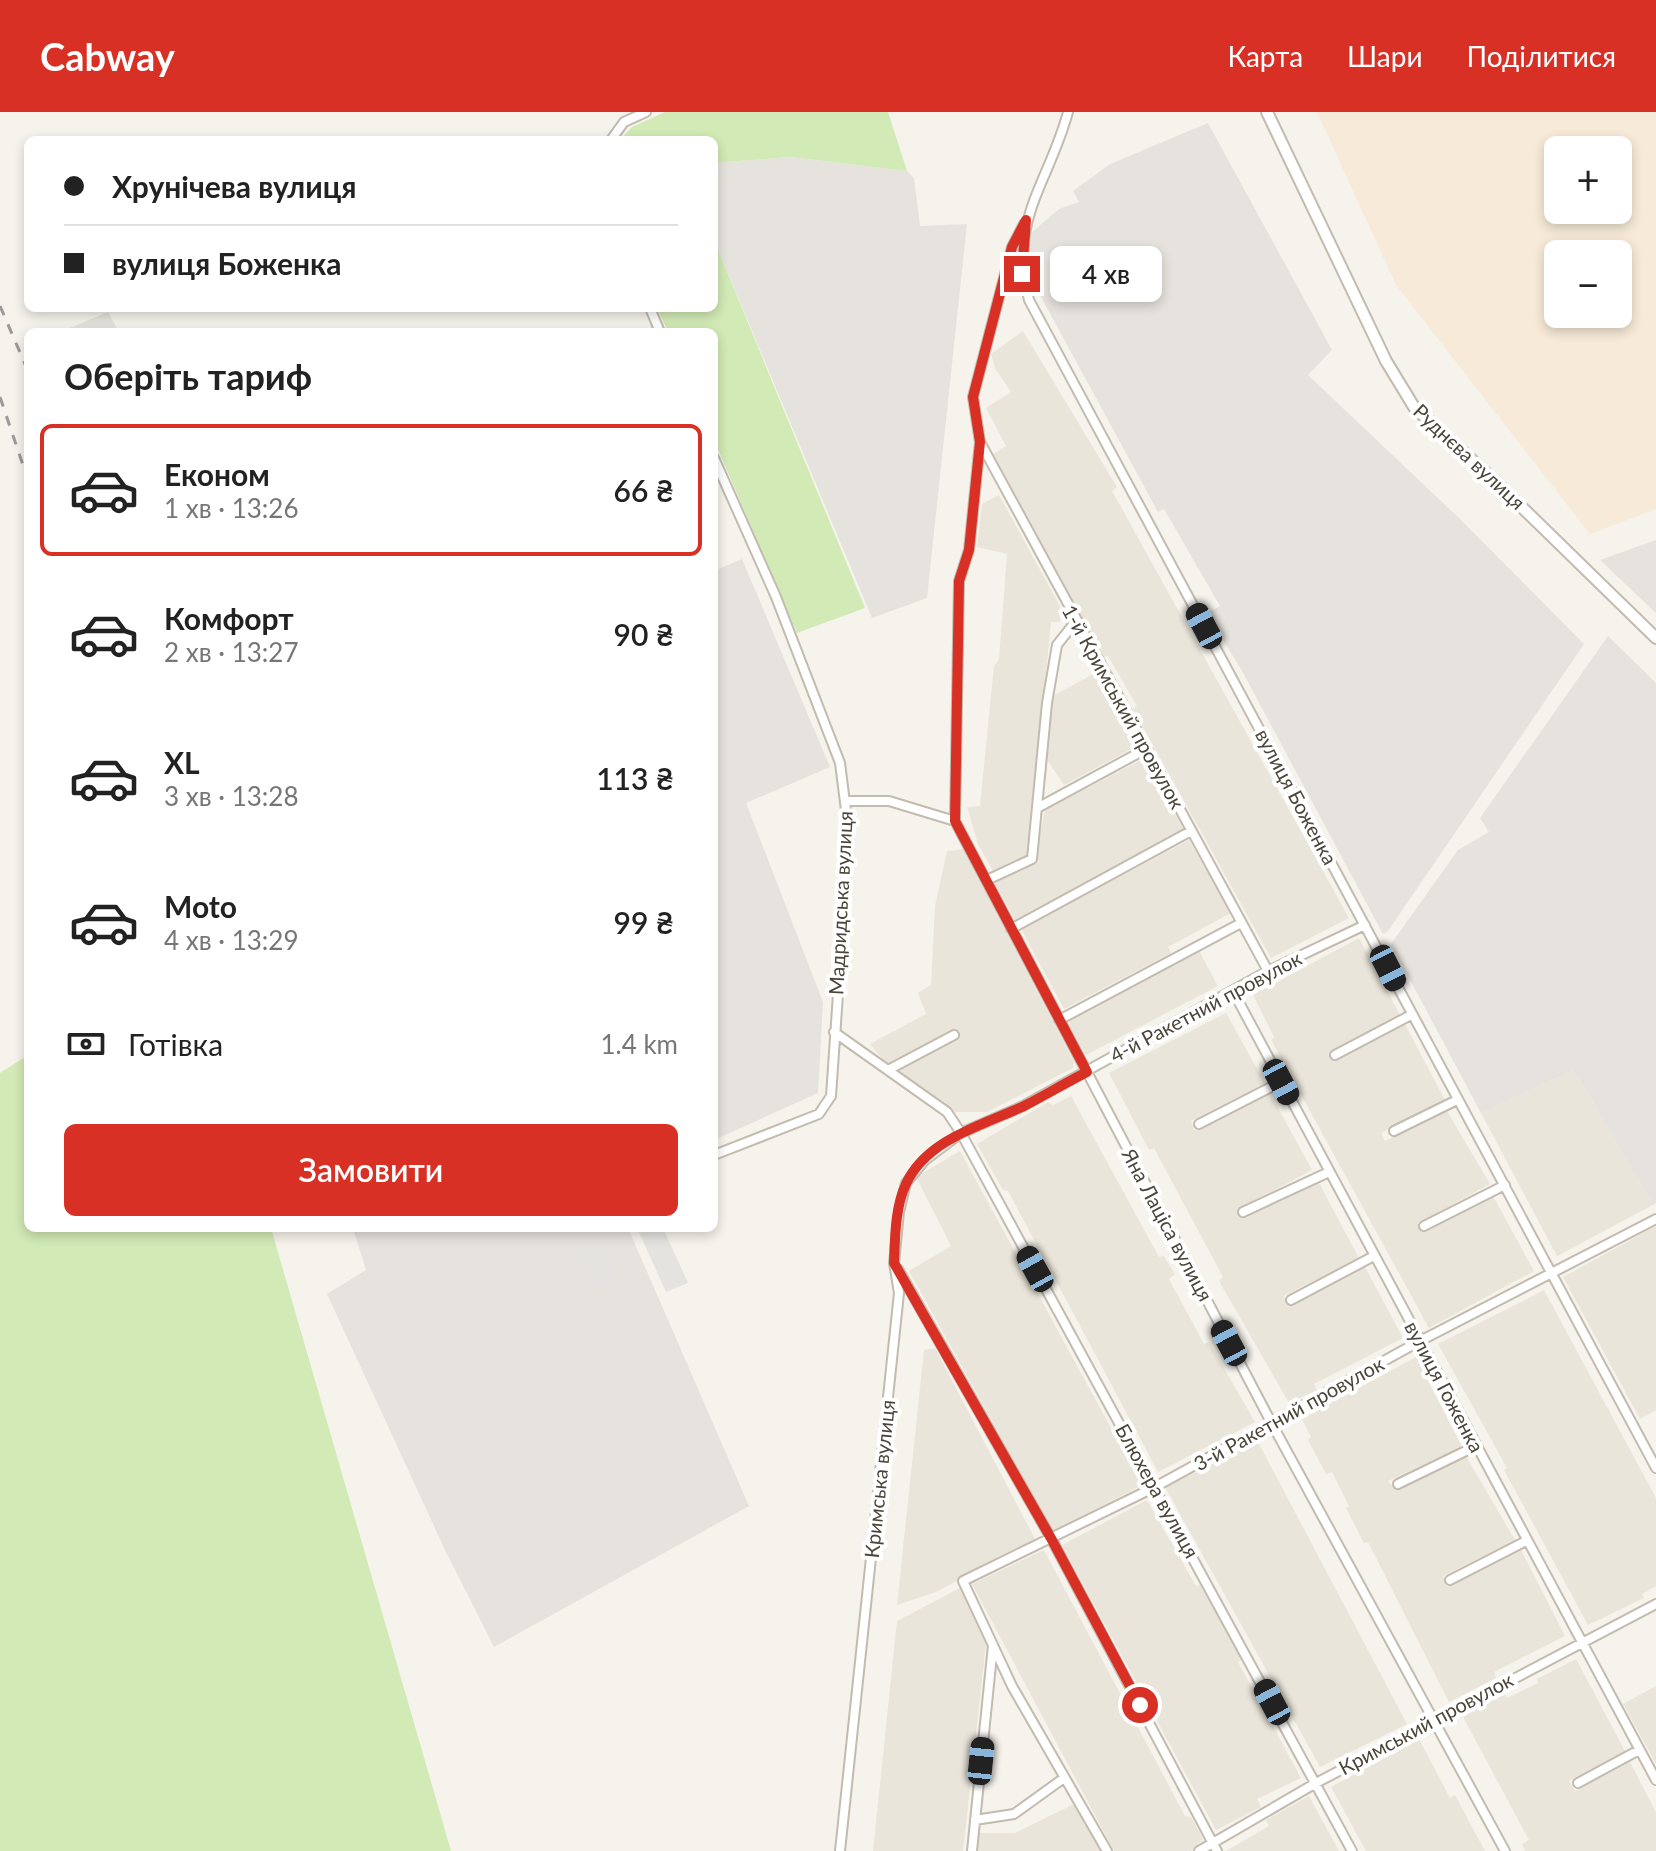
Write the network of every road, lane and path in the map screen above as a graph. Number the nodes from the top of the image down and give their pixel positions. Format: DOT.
graph roads {
  1 [pos="646,112"];
  2 [pos="1068,112"];
  3 [pos="1267,112"];
  4 [pos="614,136"];
  5 [pos="1026,220"];
  6 [pos="980,442"];
  7 [pos="718,467"];
  8 [pos="1076,621"];
  9 [pos="1656,638"];
  10 [pos="1146,749"];
  11 [pos="847,801"];
  12 [pos="1039,807"];
  13 [pos="955,821"];
  14 [pos="1191,831"];
  15 [pos="987,880"];
  16 [pos="1241,923"];
  17 [pos="1365,925"];
  18 [pos="1011,929"];
  19 [pos="1268,971"];
  20 [pos="1234,993"];
  21 [pos="1411,1015"];
  22 [pos="1059,1020"];
  23 [pos="834,1032"];
  24 [pos="954,1035"];
  25 [pos="1335,1055"];
  26 [pos="888,1070"];
  27 [pos="1087,1072"];
  28 [pos="1281,1082"];
  29 [pos="1457,1100"];
  30 [pos="1199,1124"];
  31 [pos="1394,1131"];
  32 [pos="961,1133"];
  33 [pos="718,1153"];
  34 [pos="1329,1172"];
  35 [pos="1505,1185"];
  36 [pos="1243,1212"];
  37 [pos="1656,1219"];
  38 [pos="1424,1226"];
  39 [pos="1374,1256"];
  40 [pos="894,1263"];
  41 [pos="1551,1274"];
  42 [pos="1291,1300"];
  43 [pos="1420,1341"];
  44 [pos="1272,1424"];
  45 [pos="1476,1446"];
  46 [pos="1656,1468"];
  47 [pos="1398,1484"];
  48 [pos="1155,1487"];
  49 [pos="1052,1540"];
  50 [pos="1526,1541"];
  51 [pos="1450,1580"];
  52 [pos="1656,1604"];
  53 [pos="1580,1642"];
  54 [pos="994,1643"];
  55 [pos="1434,1720"];
  56 [pos="1639,1750"];
  57 [pos="1064,1778"];
  58 [pos="1656,1780"];
  59 [pos="1316,1783"];
  60 [pos="1578,1783"];
  61 [pos="975,1820"];
  62 [pos="1215,1847"];
  63 [pos="840,1851"];
  64 [pos="972,1851"];
  65 [pos="1107,1851"];
  66 [pos="1199,1851"];
  67 [pos="1352,1851"];
  68 [pos="1505,1851"];
  1 -- 4 [label="street"];
  2 -- 5 [label="street, вулиця Боженка"];
  3 -- 9 [label="street, Руднєва вулиця"];
  5 -- 6 [label="street"];
  5 -- 17 [label="street, вулиця Боженка"];
  6 -- 8 [label="street, 1-й Кримський провулок"];
  6 -- 13 [label="street"];
  7 -- 11 [label="street, Мадридська вулиця"];
  8 -- 10 [label="street, 1-й Кримський провулок"];
  8 -- 12 [label="street"];
  10 -- 12 [label="street"];
  10 -- 14 [label="street, 1-й Кримський провулок"];
  11 -- 13 [label="street"];
  11 -- 23 [label="street, Мадридська вулиця"];
  12 -- 15 [label="street"];
  13 -- 15 [label="street, Яна Лаціса вулиця"];
  14 -- 16 [label="street, 1-й Кримський провулок"];
  14 -- 18 [label="street"];
  15 -- 18 [label="street, Яна Лаціса вулиця"];
  16 -- 19 [label="street, 1-й Кримський провулок"];
  16 -- 22 [label="street"];
  17 -- 19 [label="street, 4-й Ракетний провулок"];
  17 -- 21 [label="street, вулиця Боженка"];
  18 -- 22 [label="street, Яна Лаціса вулиця"];
  19 -- 20 [label="street, 4-й Ракетний провулок"];
  20 -- 27 [label="street, 4-й Ракетний провулок"];
  20 -- 28 [label="street, вулиця Гоженка"];
  21 -- 25 [label="street"];
  21 -- 29 [label="street, вулиця Боженка"];
  22 -- 27 [label="street, Яна Лаціса вулиця"];
  23 -- 26 [label="street, Блюхера вулиця"];
  23 -- 33 [label="street, Мадридська вулиця"];
  24 -- 26 [label="street"];
  26 -- 32 [label="street, Блюхера вулиця"];
  27 -- 32 [label="street, 4-й Ракетний провулок"];
  27 -- 44 [label="street, Яна Лаціса вулиця"];
  28 -- 30 [label="street"];
  28 -- 34 [label="street, вулиця Гоженка"];
  29 -- 31 [label="street"];
  29 -- 35 [label="street, вулиця Боженка"];
  32 -- 40 [label="street, Кримська вулиця"];
  32 -- 48 [label="street, Блюхера вулиця"];
  34 -- 36 [label="street"];
  34 -- 39 [label="street, вулиця Гоженка"];
  35 -- 38 [label="street"];
  35 -- 41 [label="street, вулиця Боженка"];
  37 -- 41 [label="street, 3-й Ракетний провулок"];
  39 -- 42 [label="street"];
  39 -- 43 [label="street, вулиця Гоженка"];
  40 -- 49 [label="street"];
  40 -- 63 [label="street, Кримська вулиця"];
  41 -- 43 [label="street, 3-й Ракетний провулок"];
  41 -- 46 [label="street, вулиця Боженка"];
  43 -- 44 [label="street, 3-й Ракетний провулок"];
  43 -- 45 [label="street, вулиця Гоженка"];
  44 -- 48 [label="street, 3-й Ракетний провулок"];
  44 -- 55 [label="street, Яна Лаціса вулиця"];
  45 -- 47 [label="street"];
  45 -- 50 [label="street, вулиця Гоженка"];
  48 -- 49 [label="street, 3-й Ракетний провулок"];
  48 -- 59 [label="street, Блюхера вулиця"];
  49 -- 54 [label="street, 3-й Ракетний провулок"];
  49 -- 62 [label="street"];
  50 -- 51 [label="street"];
  50 -- 53 [label="street, вулиця Гоженка"];
  52 -- 53 [label="street, Кримський провулок"];
  53 -- 55 [label="street, Кримський провулок"];
  53 -- 56 [label="street, вулиця Гоженка"];
  54 -- 57 [label="street"];
  54 -- 61 [label="street"];
  55 -- 59 [label="street, Кримський провулок"];
  55 -- 68 [label="street, Яна Лаціса вулиця"];
  56 -- 58 [label="street, вулиця Гоженка"];
  56 -- 60 [label="street"];
  57 -- 61 [label="street"];
  57 -- 65 [label="street"];
  59 -- 62 [label="street, Кримський провулок"];
  59 -- 67 [label="street, Блюхера вулиця"];
  61 -- 64 [label="street"];
  62 -- 66 [label="street, Кримський провулок"];
}
